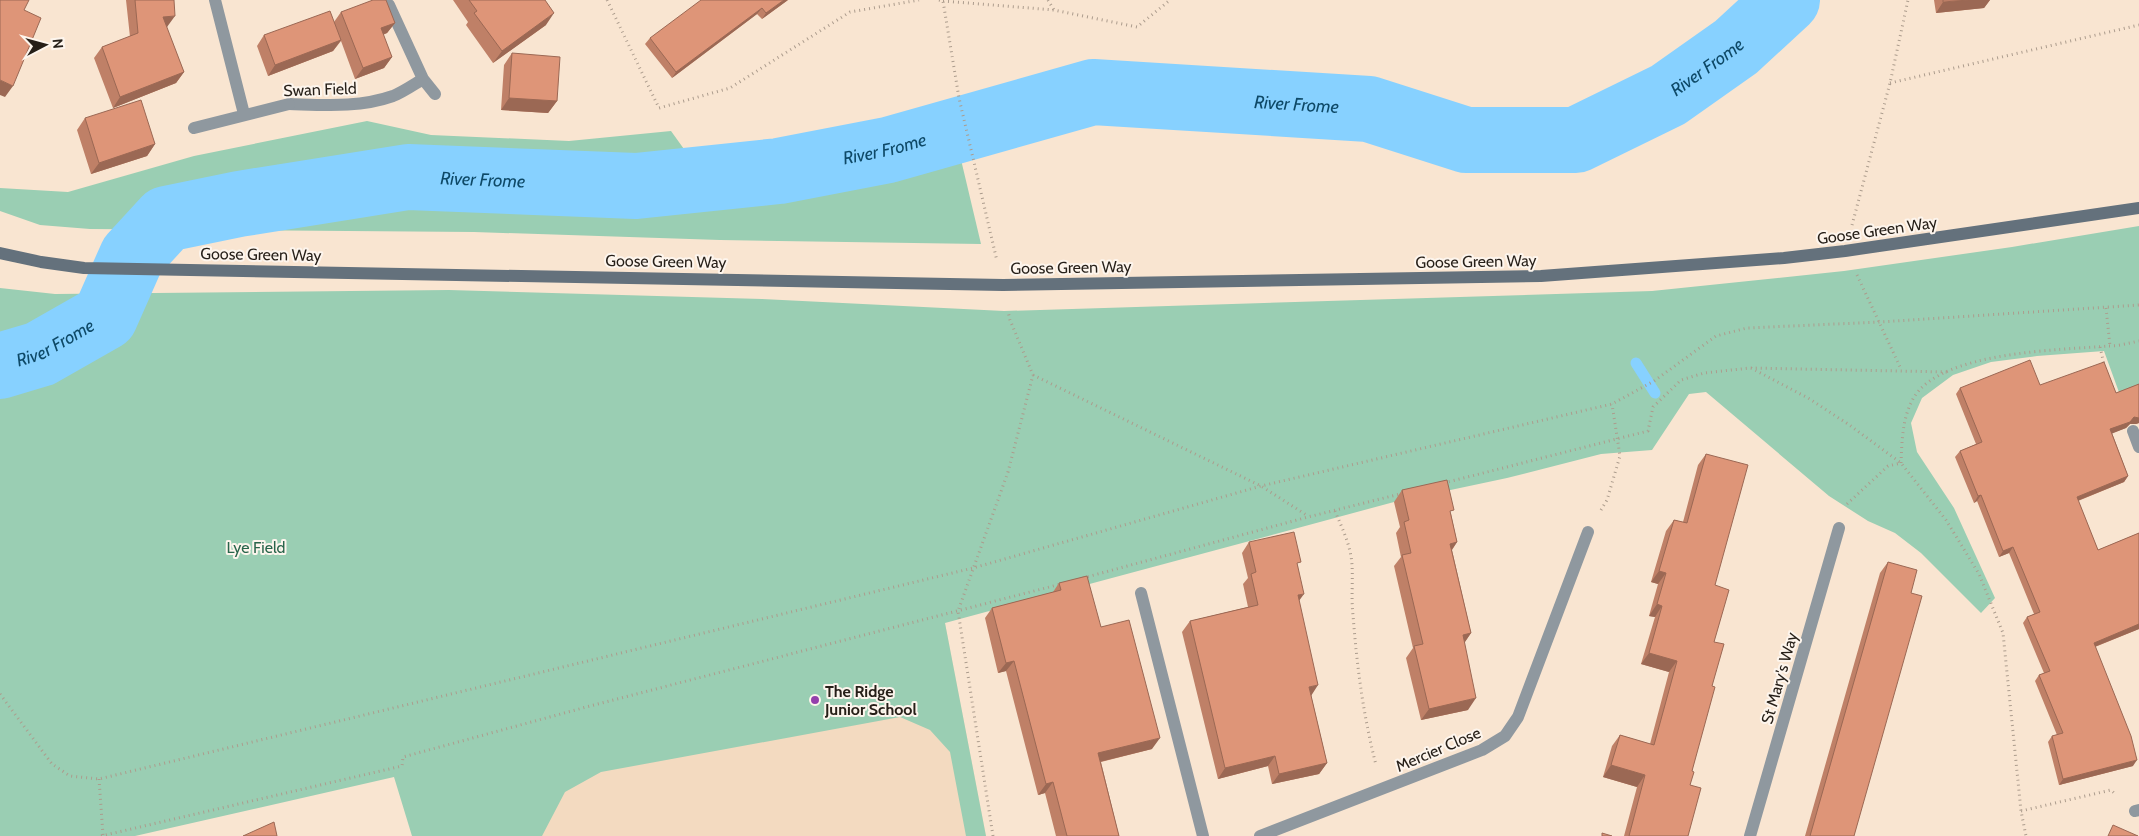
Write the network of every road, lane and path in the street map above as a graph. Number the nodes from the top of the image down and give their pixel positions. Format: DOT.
graph roads {
  1 [pos="215,0"];
  2 [pos="607,0"];
  3 [pos="919,0"];
  4 [pos="941,0"];
  5 [pos="1048,0"];
  6 [pos="1170,0"];
  7 [pos="1908,0"];
  8 [pos="389,5"];
  9 [pos="1054,10"];
  10 [pos="2139,25"];
  11 [pos="424,80"];
  12 [pos="1890,83"];
  13 [pos="435,94"];
  14 [pos="244,114"];
  15 [pos="194,128"];
  16 [pos="2139,208"];
  17 [pos="1845,252"];
  18 [pos="0,253"];
  19 [pos="1003,285"];
  20 [pos="2139,305"];
  21 [pos="2106,308"];
  22 [pos="1880,322"];
  23 [pos="2139,341"];
  24 [pos="2110,346"];
  25 [pos="2100,347"];
  26 [pos="1750,368"];
  27 [pos="1901,370"];
  28 [pos="1948,372"];
  29 [pos="2108,373"];
  30 [pos="1033,375"];
  31 [pos="1612,404"];
  32 [pos="2133,431"];
  33 [pos="1617,439"];
  34 [pos="2139,447"];
  35 [pos="1901,463"];
  36 [pos="1438,484"];
  37 [pos="1261,486"];
  38 [pos="1410,492"];
  39 [pos="1335,511"];
  40 [pos="1308,517"];
  41 [pos="1840,528"];
  42 [pos="1588,532"];
  43 [pos="973,568"];
  44 [pos="1081,578"];
  45 [pos="1062,584"];
  46 [pos="1141,593"];
  47 [pos="958,611"];
  48 [pos="0,694"];
  49 [pos="98,779"];
  50 [pos="1383,789"];
  51 [pos="2021,811"];
  52 [pos="2137,811"];
  53 [pos="102,836"];
  54 [pos="994,836"];
  55 [pos="1203,836"];
  56 [pos="1260,836"];
  57 [pos="1750,836"];
  58 [pos="2026,836"];
  1 -- 14 [label="street"];
  2 -- 3 [label="path"];
  4 -- 9 [label="path"];
  4 -- 19 [label="path"];
  5 -- 9 [label="path"];
  6 -- 9 [label="path"];
  7 -- 12 [label="path"];
  8 -- 11 [label="street"];
  10 -- 12 [label="path"];
  11 -- 13 [label="street"];
  11 -- 14 [label="street, Swan Field"];
  12 -- 17 [label="path"];
  14 -- 15 [label="street, Swan Field"];
  16 -- 17 [label="main road, Goose Green Way"];
  17 -- 19 [label="main road, Goose Green Way"];
  17 -- 22 [label="path"];
  18 -- 19 [label="main road, Goose Green Way"];
  19 -- 30 [label="path"];
  20 -- 21 [label="path"];
  21 -- 22 [label="path"];
  21 -- 24 [label="path"];
  22 -- 27 [label="path"];
  22 -- 31 [label="path"];
  23 -- 24 [label="path"];
  24 -- 25 [label="path"];
  25 -- 28 [label="path"];
  25 -- 29 [label="path"];
  26 -- 27 [label="path"];
  26 -- 33 [label="path"];
  26 -- 35 [label="path"];
  27 -- 28 [label="path"];
  28 -- 35 [label="path"];
  30 -- 37 [label="path"];
  30 -- 43 [label="path"];
  31 -- 33 [label="path"];
  31 -- 37 [label="path"];
  32 -- 34 [label="street"];
  33 -- 36 [label="path"];
  33 -- 42 [label="path"];
  35 -- 41 [label="path"];
  35 -- 51 [label="path"];
  37 -- 40 [label="path"];
  37 -- 43 [label="path"];
  38 -- 39 [label="path"];
  39 -- 40 [label="path"];
  39 -- 50 [label="path"];
  40 -- 44 [label="path"];
  41 -- 57 [label="street, St Mary's Way"];
  42 -- 50 [label="street, Mercier Close"];
  43 -- 47 [label="path"];
  43 -- 49 [label="path"];
  45 -- 47 [label="path"];
  46 -- 55 [label="street"];
  47 -- 53 [label="path"];
  47 -- 54 [label="path"];
  48 -- 49 [label="path"];
  49 -- 53 [label="path"];
  50 -- 56 [label="street, Mercier Close"];
  51 -- 52 [label="path"];
  51 -- 58 [label="path"];
}
